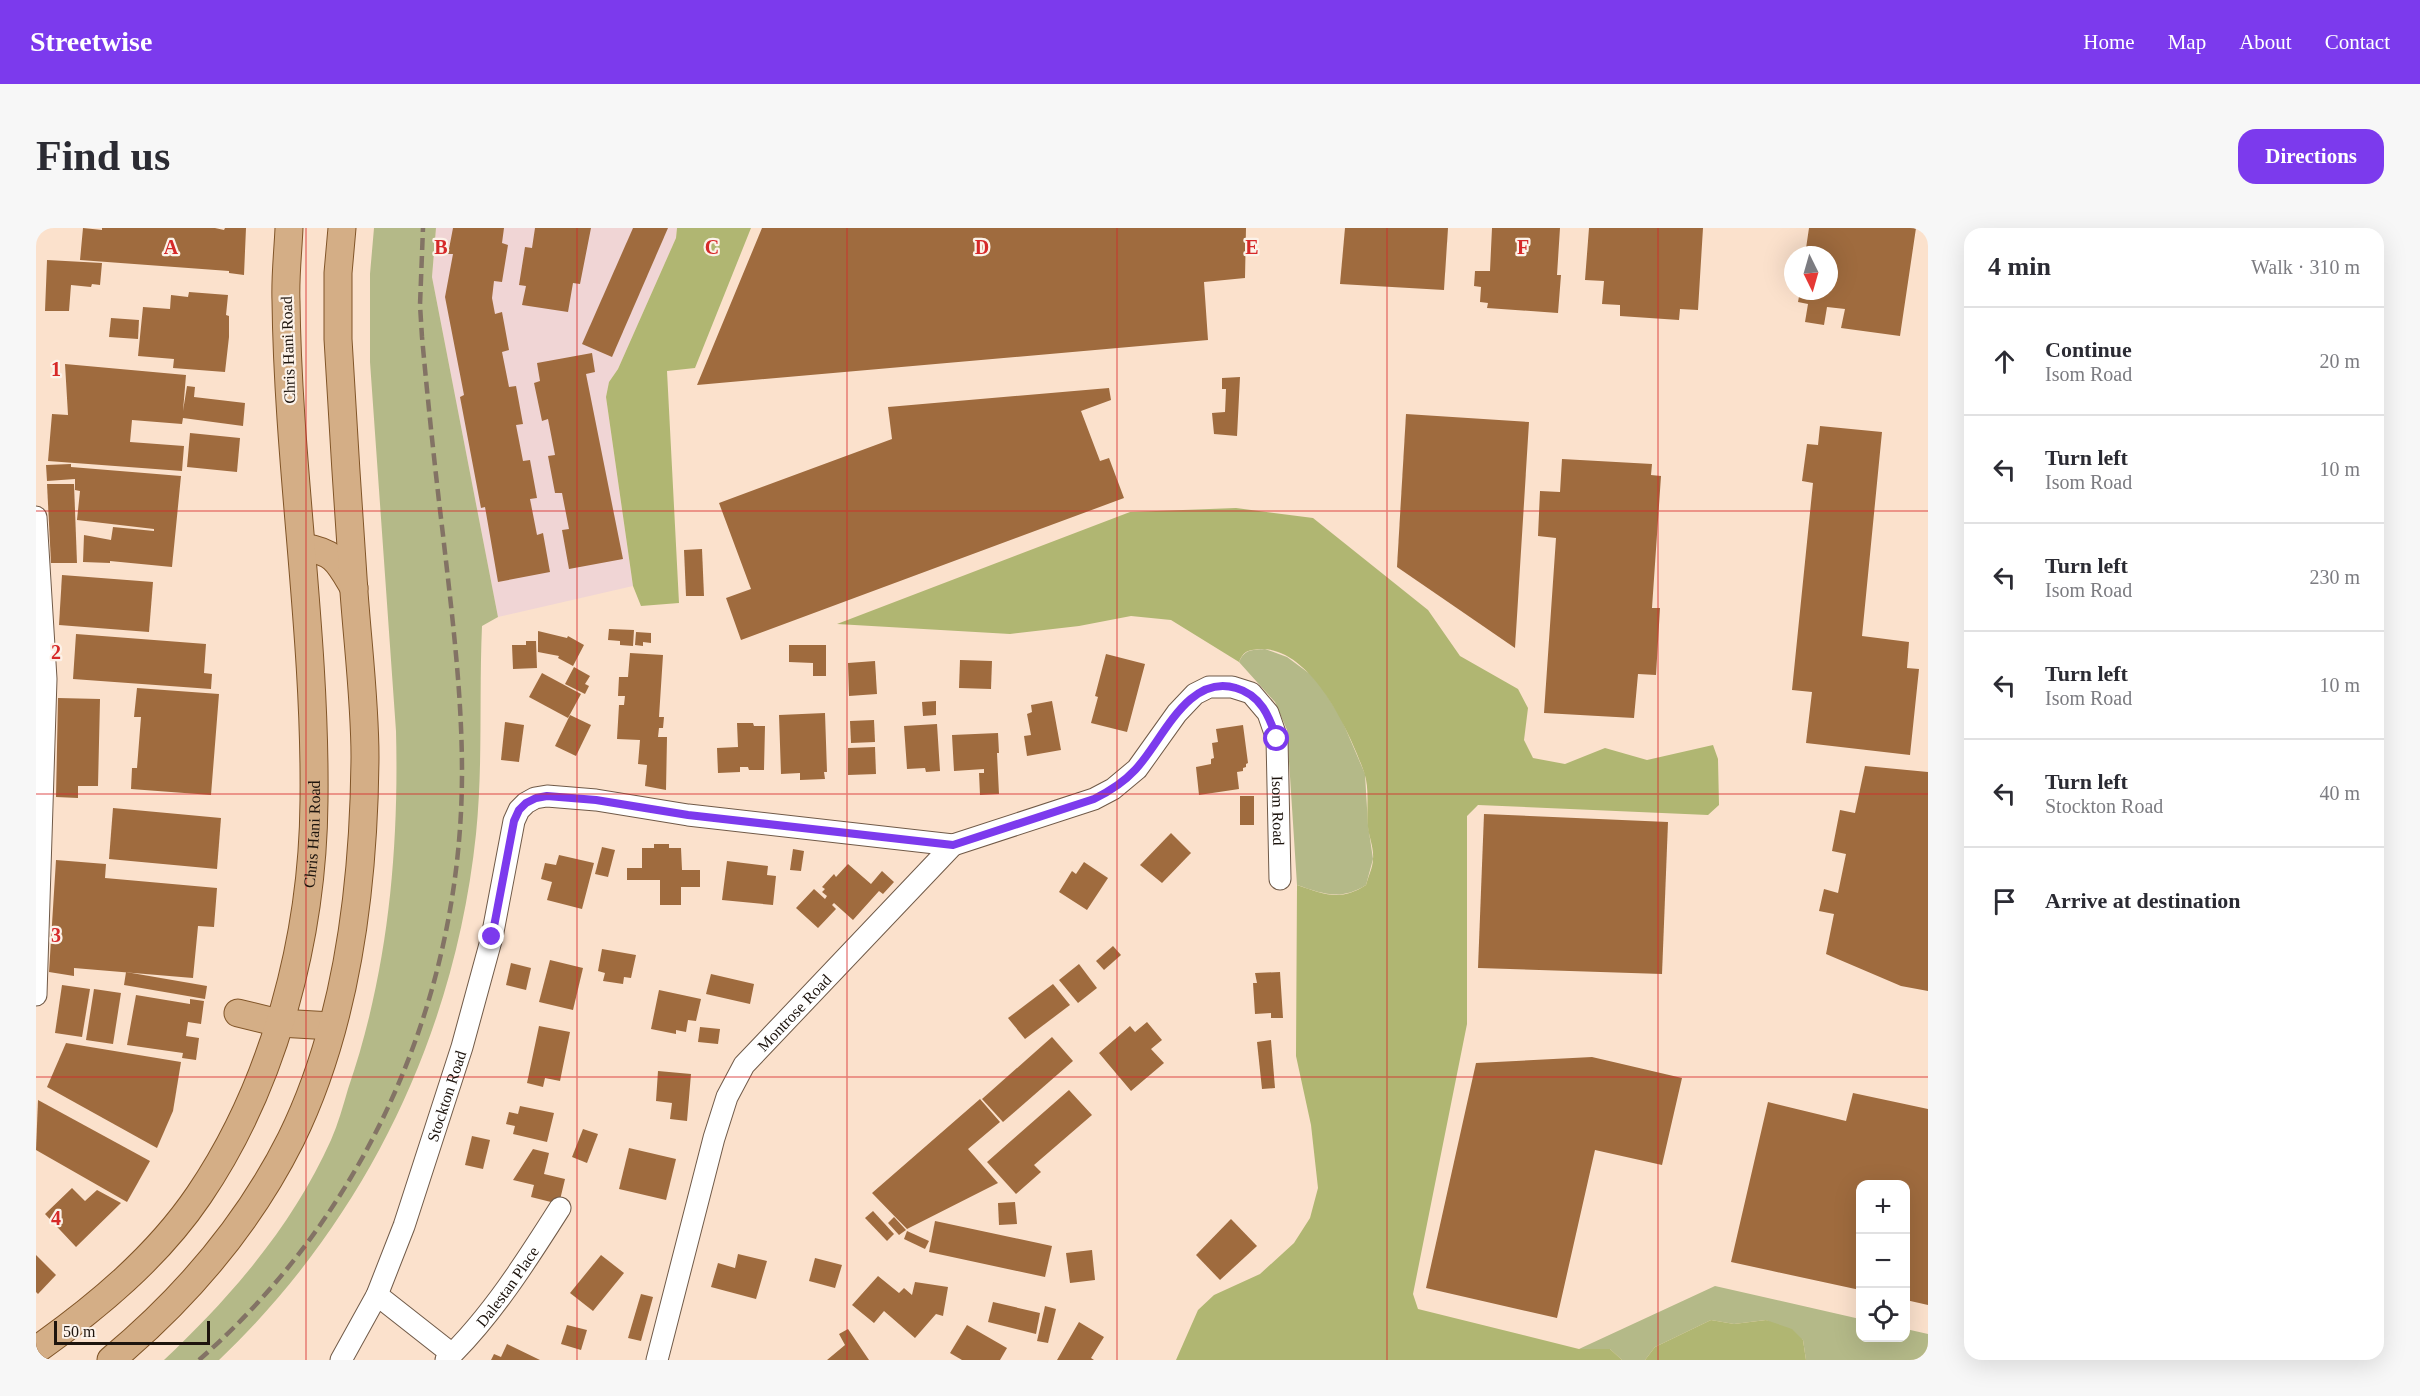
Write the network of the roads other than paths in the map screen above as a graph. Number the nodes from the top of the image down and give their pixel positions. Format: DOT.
graph roads {
  1 [pos="289,228"];
  2 [pos="342,228"];
  3 [pos="36,517"];
  4 [pos="303,547"];
  5 [pos="354,588"];
  6 [pos="514,821"];
  7 [pos="953,845"];
  8 [pos="1280,879"];
  9 [pos="36,995"];
  10 [pos="238,1013"];
  11 [pos="279,1023"];
  12 [pos="332,1026"];
  13 [pos="560,1208"];
  14 [pos="377,1295"];
  15 [pos="36,1350"];
  16 [pos="449,1357"];
  17 [pos="111,1360"];
  18 [pos="341,1360"];
  19 [pos="657,1360"];
  1 -- 4 [label="main road, Chris Hani Road"];
  2 -- 5 [label="main road"];
  3 -- 9 [label="street"];
  4 -- 5 [label="main road"];
  4 -- 11 [label="main road, Chris Hani Road"];
  5 -- 12 [label="main road"];
  6 -- 7 [label="street, Isom Road"];
  6 -- 14 [label="street, Stockton Road"];
  7 -- 8 [label="street, Isom Road"];
  7 -- 19 [label="street, Montrose Road"];
  10 -- 11 [label="main road"];
  11 -- 12 [label="main road"];
  11 -- 15 [label="main road, Chris Hani Road"];
  12 -- 17 [label="main road"];
  13 -- 16 [label="street, Dalestan Place"];
  14 -- 16 [label="street"];
  14 -- 18 [label="street, Stockton Road"];
}
